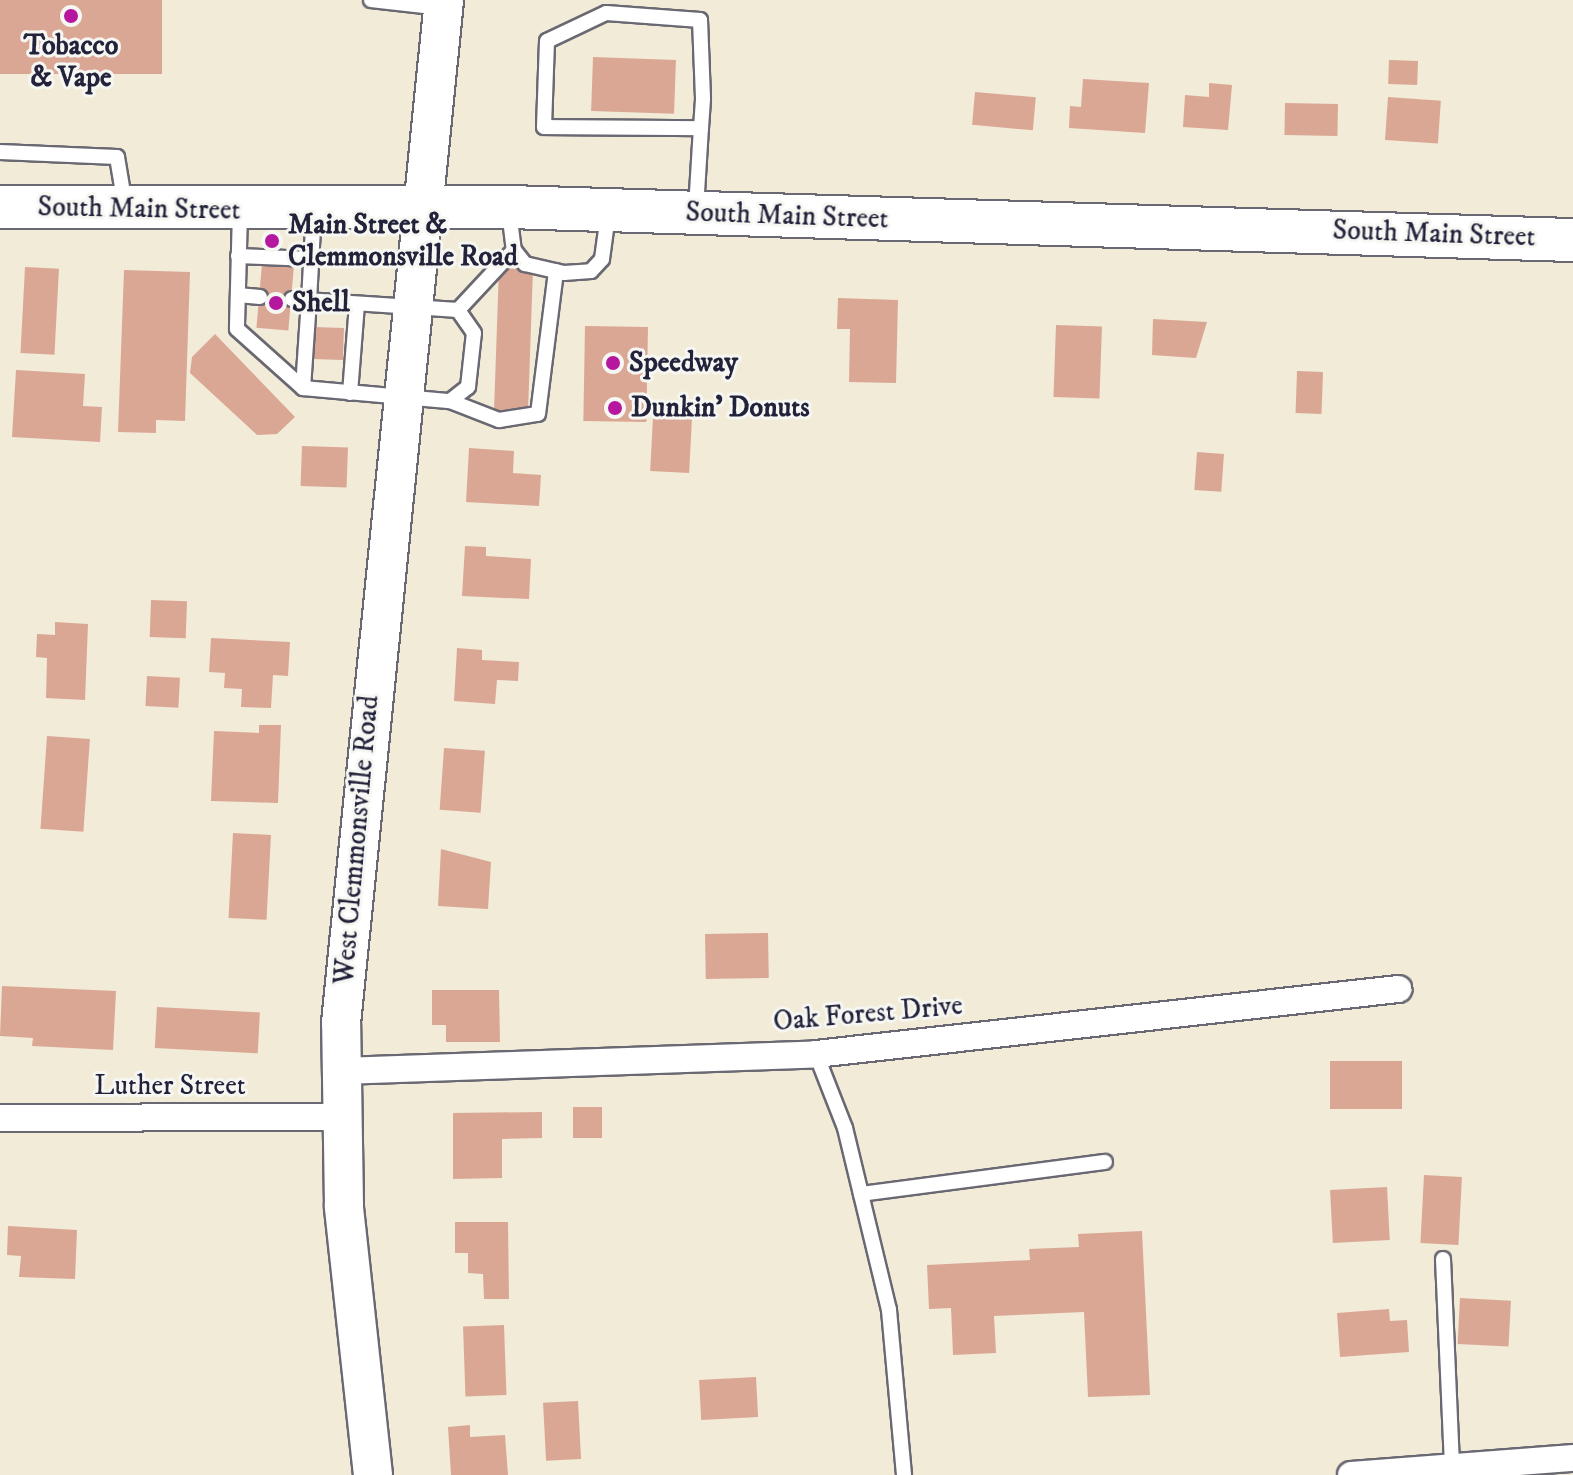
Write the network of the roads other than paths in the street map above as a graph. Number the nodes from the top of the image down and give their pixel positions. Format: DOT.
graph roads {
  1 [pos="371,0"];
  2 [pos="443,4"];
  3 [pos="701,128"];
  4 [pos="0,152"];
  5 [pos="0,207"];
  6 [pos="423,207"];
  7 [pos="509,207"];
  8 [pos="125,210"];
  9 [pos="240,210"];
  10 [pos="314,211"];
  11 [pos="608,211"];
  12 [pos="695,214"];
  13 [pos="1573,240"];
  14 [pos="514,250"];
  15 [pos="238,256"];
  16 [pos="311,259"];
  17 [pos="556,271"];
  18 [pos="238,295"];
  19 [pos="260,297"];
  20 [pos="292,299"];
  21 [pos="309,300"];
  22 [pos="357,304"];
  23 [pos="413,307"];
  24 [pos="458,310"];
  25 [pos="303,388"];
  26 [pos="350,393"];
  27 [pos="403,398"];
  28 [pos="450,401"];
  29 [pos="1398,989"];
  30 [pos="816,1054"];
  31 [pos="340,1071"];
  32 [pos="340,1117"];
  33 [pos="0,1118"];
  34 [pos="1105,1162"];
  35 [pos="861,1194"];
  36 [pos="1443,1259"];
  37 [pos="1573,1458"];
  38 [pos="1452,1467"];
  39 [pos="373,1475"];
  40 [pos="904,1475"];
  41 [pos="1351,1475"];
  1 -- 2 [label="lane"];
  2 -- 6 [label="main road, West Clemmonsville Road"];
  3 -- 3 [label="lane"];
  3 -- 12 [label="lane"];
  4 -- 8 [label="lane"];
  5 -- 8 [label="main road, South Main Street"];
  6 -- 7 [label="main road, South Main Street"];
  6 -- 10 [label="main road, South Main Street"];
  6 -- 23 [label="main road, West Clemmonsville Road"];
  7 -- 11 [label="main road, South Main Street"];
  7 -- 14 [label="lane"];
  8 -- 9 [label="main road, South Main Street"];
  9 -- 10 [label="main road, South Main Street"];
  9 -- 15 [label="lane"];
  10 -- 16 [label="lane"];
  11 -- 12 [label="main road, South Main Street"];
  11 -- 17 [label="lane"];
  12 -- 13 [label="main road, South Main Street"];
  14 -- 17 [label="lane"];
  14 -- 24 [label="lane"];
  15 -- 16 [label="lane"];
  15 -- 18 [label="lane"];
  16 -- 21 [label="lane"];
  17 -- 28 [label="lane"];
  18 -- 19 [label="lane"];
  18 -- 25 [label="lane"];
  20 -- 21 [label="lane"];
  21 -- 22 [label="lane"];
  21 -- 25 [label="lane"];
  22 -- 23 [label="lane"];
  22 -- 26 [label="lane"];
  23 -- 24 [label="lane"];
  23 -- 27 [label="main road, West Clemmonsville Road"];
  24 -- 28 [label="lane"];
  25 -- 26 [label="lane"];
  26 -- 27 [label="lane"];
  27 -- 28 [label="lane"];
  27 -- 31 [label="main road, West Clemmonsville Road"];
  29 -- 30 [label="street, Oak Forest Drive"];
  30 -- 31 [label="street, Oak Forest Drive"];
  30 -- 35 [label="lane"];
  31 -- 32 [label="main road, West Clemmonsville Road"];
  32 -- 33 [label="street, Luther Street"];
  32 -- 39 [label="main road, West Clemmonsville Road"];
  34 -- 35 [label="lane"];
  35 -- 40 [label="lane"];
  36 -- 38 [label="lane"];
  37 -- 38 [label="street"];
  38 -- 41 [label="street"];
}
